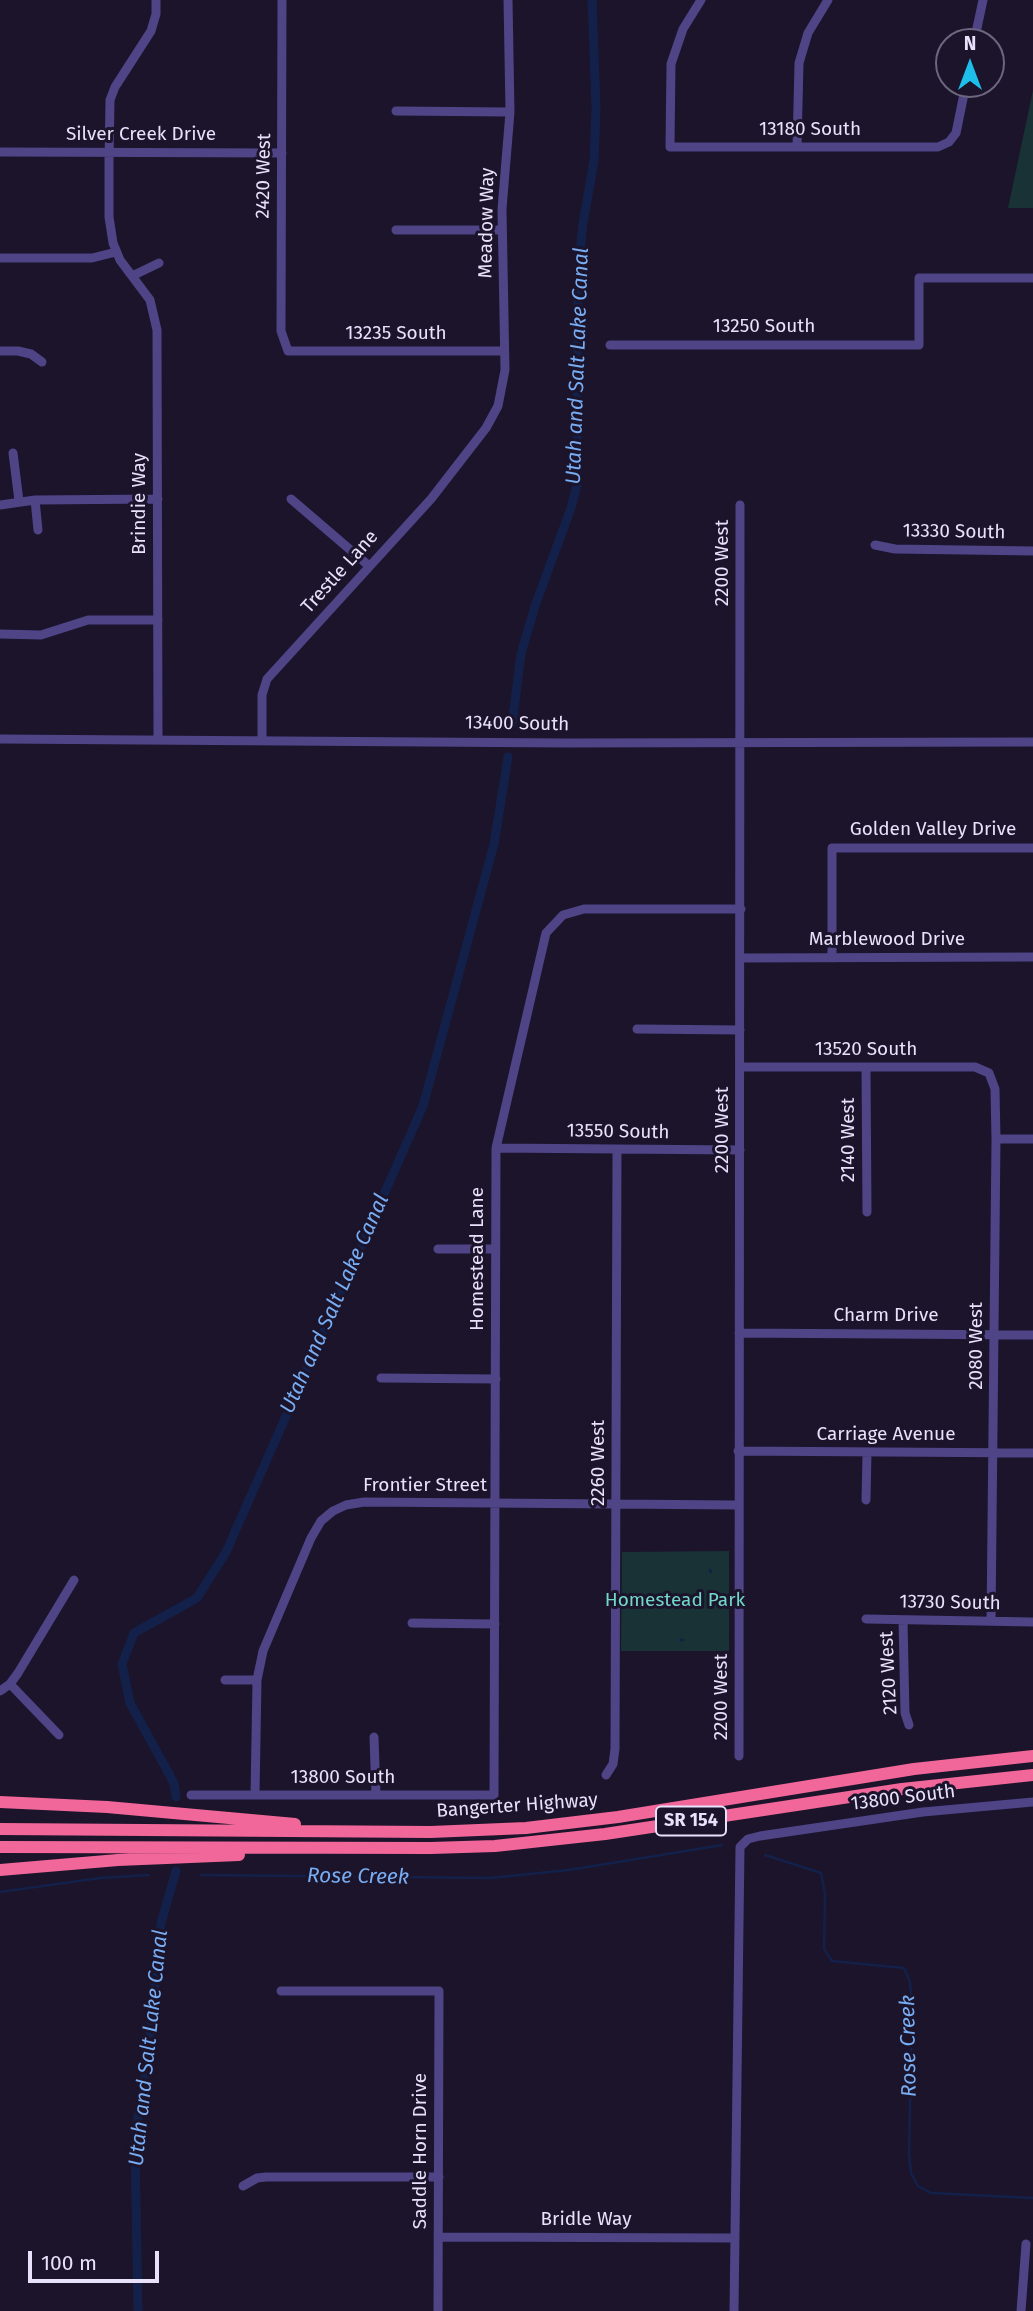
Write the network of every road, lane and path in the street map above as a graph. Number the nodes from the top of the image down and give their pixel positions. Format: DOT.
graph roads {
  1 [pos="156,0"];
  2 [pos="282,0"];
  3 [pos="508,0"];
  4 [pos="701,0"];
  5 [pos="828,0"];
  6 [pos="983,0"];
  7 [pos="977,28"];
  8 [pos="963,98"];
  9 [pos="396,111"];
  10 [pos="510,111"];
  11 [pos="797,147"];
  12 [pos="0,152"];
  13 [pos="109,152"];
  14 [pos="282,153"];
  15 [pos="396,230"];
  16 [pos="502,230"];
  17 [pos="116,252"];
  18 [pos="0,258"];
  19 [pos="159,263"];
  20 [pos="132,276"];
  21 [pos="1033,278"];
  22 [pos="610,345"];
  23 [pos="0,351"];
  24 [pos="288,351"];
  25 [pos="504,351"];
  26 [pos="42,362"];
  27 [pos="477,439"];
  28 [pos="13,453"];
  29 [pos="158,499"];
  30 [pos="291,499"];
  31 [pos="35,500"];
  32 [pos="19,502"];
  33 [pos="0,505"];
  34 [pos="740,505"];
  35 [pos="38,530"];
  36 [pos="875,545"];
  37 [pos="1033,551"];
  38 [pos="368,565"];
  39 [pos="158,620"];
  40 [pos="0,634"];
  41 [pos="0,738"];
  42 [pos="158,739"];
  43 [pos="262,740"];
  44 [pos="742,743"];
  45 [pos="1033,743"];
  46 [pos="1033,848"];
  47 [pos="741,909"];
  48 [pos="1033,957"];
  49 [pos="741,958"];
  50 [pos="832,958"];
  51 [pos="637,1029"];
  52 [pos="740,1030"];
  53 [pos="741,1068"];
  54 [pos="866,1068"];
  55 [pos="989,1073"];
  56 [pos="996,1139"];
  57 [pos="1033,1139"];
  58 [pos="496,1148"];
  59 [pos="617,1150"];
  60 [pos="740,1150"];
  61 [pos="867,1212"];
  62 [pos="438,1249"];
  63 [pos="495,1249"];
  64 [pos="740,1332"];
  65 [pos="994,1335"];
  66 [pos="1033,1335"];
  67 [pos="381,1378"];
  68 [pos="496,1380"];
  69 [pos="738,1451"];
  70 [pos="867,1453"];
  71 [pos="993,1453"];
  72 [pos="1033,1453"];
  73 [pos="866,1500"];
  74 [pos="617,1503"];
  75 [pos="496,1504"];
  76 [pos="738,1505"];
  77 [pos="74,1580"];
  78 [pos="866,1619"];
  79 [pos="904,1620"];
  80 [pos="991,1621"];
  81 [pos="1033,1622"];
  82 [pos="412,1623"];
  83 [pos="495,1624"];
  84 [pos="257,1680"];
  85 [pos="225,1681"];
  86 [pos="10,1684"];
  87 [pos="0,1691"];
  88 [pos="909,1725"];
  89 [pos="59,1735"];
  90 [pos="374,1737"];
  91 [pos="740,1756"];
  92 [pos="1033,1756"];
  93 [pos="606,1775"];
  94 [pos="1033,1775"];
  95 [pos="191,1796"];
  96 [pos="255,1796"];
  97 [pos="376,1796"];
  98 [pos="494,1796"];
  99 [pos="0,1802"];
  100 [pos="1033,1802"];
  101 [pos="0,1829"];
  102 [pos="400,1832"];
  103 [pos="0,1847"];
  104 [pos="347,1848"];
  105 [pos="0,1870"];
  106 [pos="281,1991"];
  107 [pos="439,2177"];
  108 [pos="243,2186"];
  109 [pos="438,2237"];
  110 [pos="734,2238"];
  111 [pos="1026,2244"];
  112 [pos="438,2311"];
  113 [pos="734,2311"];
  114 [pos="1021,2311"];
  1 -- 13 [label="street, Brindie Way"];
  2 -- 14 [label="street, 2420 West"];
  3 -- 10 [label="street, Meadow Way"];
  4 -- 11 [label="street, 13180 South"];
  5 -- 11 [label="street"];
  6 -- 7 [label="street"];
  8 -- 11 [label="street, 13180 South"];
  9 -- 10 [label="street"];
  10 -- 16 [label="street, Meadow Way"];
  12 -- 13 [label="street, Silver Creek Drive"];
  13 -- 14 [label="street, Silver Creek Drive"];
  13 -- 17 [label="street, Brindie Way"];
  14 -- 24 [label="street, 2420 West"];
  15 -- 16 [label="street"];
  16 -- 25 [label="street, Meadow Way"];
  17 -- 18 [label="street"];
  17 -- 20 [label="street, Brindie Way"];
  19 -- 20 [label="street"];
  20 -- 29 [label="street, Brindie Way"];
  21 -- 22 [label="street, 13250 South"];
  23 -- 26 [label="street"];
  24 -- 25 [label="street, 13235 South"];
  25 -- 27 [label="street, Meadow Way"];
  27 -- 38 [label="street, Trestle Lane"];
  28 -- 32 [label="street"];
  29 -- 31 [label="street"];
  29 -- 39 [label="street, Brindie Way"];
  30 -- 38 [label="street"];
  31 -- 32 [label="street"];
  31 -- 35 [label="street"];
  32 -- 33 [label="street"];
  34 -- 44 [label="street, 2200 West"];
  36 -- 37 [label="street, 13330 South"];
  38 -- 43 [label="street, Trestle Lane"];
  39 -- 40 [label="street"];
  39 -- 42 [label="street, Brindie Way"];
  41 -- 42 [label="street, 13400 South"];
  42 -- 43 [label="street, 13400 South"];
  43 -- 44 [label="street, 13400 South"];
  44 -- 45 [label="street, 13400 South"];
  44 -- 47 [label="street, 2200 West"];
  46 -- 50 [label="street, Golden Valley Drive"];
  47 -- 49 [label="street, 2200 West"];
  47 -- 58 [label="street, Homestead Lane"];
  48 -- 50 [label="street, Marblewood Drive"];
  49 -- 50 [label="street, Marblewood Drive"];
  49 -- 52 [label="street, 2200 West"];
  51 -- 52 [label="street"];
  52 -- 53 [label="street, 2200 West"];
  53 -- 54 [label="street, 13520 South"];
  53 -- 60 [label="street, 2200 West"];
  54 -- 55 [label="street, 13520 South"];
  54 -- 61 [label="street, 2140 West"];
  55 -- 56 [label="street, 2080 West"];
  56 -- 57 [label="street"];
  56 -- 65 [label="street, 2080 West"];
  58 -- 59 [label="street, 13550 South"];
  58 -- 63 [label="street, Homestead Lane"];
  59 -- 60 [label="street, 13550 South"];
  59 -- 74 [label="street, 2260 West"];
  60 -- 64 [label="street, 2200 West"];
  62 -- 63 [label="street"];
  63 -- 68 [label="street, Homestead Lane"];
  64 -- 65 [label="street, Charm Drive"];
  64 -- 69 [label="street, 2200 West"];
  65 -- 66 [label="street, Charm Drive"];
  65 -- 71 [label="street, 2080 West"];
  67 -- 68 [label="street"];
  68 -- 75 [label="street, Homestead Lane"];
  69 -- 70 [label="street, Carriage Avenue"];
  69 -- 76 [label="street, 2200 West"];
  70 -- 71 [label="street, Carriage Avenue"];
  70 -- 73 [label="street"];
  71 -- 72 [label="street, Carriage Avenue"];
  71 -- 80 [label="street, 2080 West"];
  74 -- 75 [label="street, Frontier Street"];
  74 -- 76 [label="street, Frontier Street"];
  74 -- 93 [label="street, 2260 West"];
  75 -- 83 [label="street, Homestead Lane"];
  75 -- 84 [label="street, Frontier Street"];
  76 -- 91 [label="street, 2200 West"];
  77 -- 86 [label="street"];
  78 -- 79 [label="street, 13730 South"];
  79 -- 80 [label="street, 13730 South"];
  79 -- 88 [label="street, 2120 West"];
  80 -- 81 [label="street, 13730 South"];
  82 -- 83 [label="street"];
  83 -- 98 [label="street, Homestead Lane"];
  84 -- 85 [label="street"];
  84 -- 96 [label="street, Frontier Street"];
  86 -- 87 [label="street"];
  86 -- 89 [label="street"];
  90 -- 97 [label="street"];
  92 -- 102 [label="highway, Bangerter Highway / SR 154"];
  94 -- 104 [label="highway, Bangerter Highway / SR 154"];
  95 -- 96 [label="street, 13800 South"];
  96 -- 97 [label="street, 13800 South"];
  97 -- 98 [label="street, 13800 South"];
  99 -- 102 [label="highway"];
  100 -- 110 [label="street, 13800 South"];
  101 -- 102 [label="highway, Bangerter Highway / SR 154"];
  103 -- 104 [label="highway, Bangerter Highway / SR 154"];
  104 -- 105 [label="highway"];
  106 -- 107 [label="street, Saddle Horn Drive"];
  107 -- 108 [label="street"];
  107 -- 109 [label="street, Saddle Horn Drive"];
  109 -- 110 [label="street, Bridle Way"];
  109 -- 112 [label="street, Saddle Horn Drive"];
  110 -- 113 [label="street"];
  111 -- 114 [label="street"];
}
